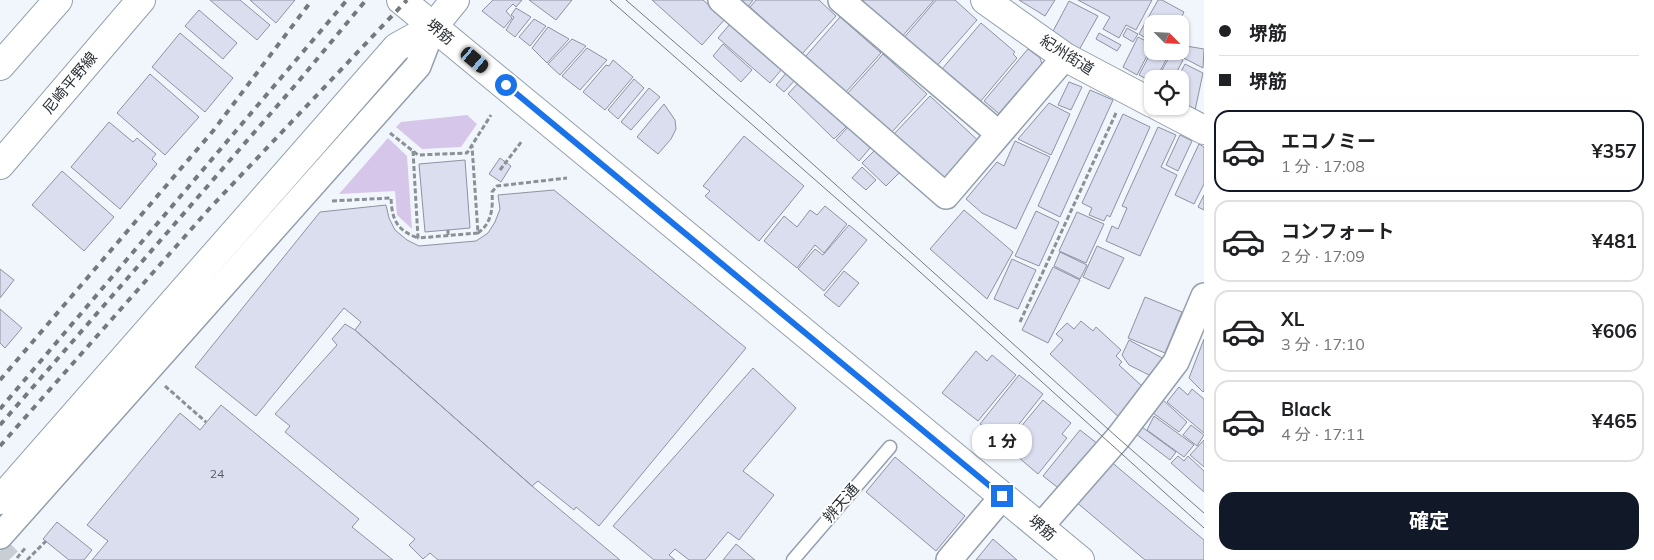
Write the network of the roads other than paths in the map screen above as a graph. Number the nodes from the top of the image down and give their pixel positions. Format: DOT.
graph roads {
  1 [pos="58,0"];
  2 [pos="141,0"];
  3 [pos="401,0"];
  4 [pos="455,0"];
  5 [pos="720,0"];
  6 [pos="841,0"];
  7 [pos="985,0"];
  8 [pos="433,26"];
  9 [pos="1065,56"];
  10 [pos="0,66"];
  11 [pos="1144,99"];
  12 [pos="1182,115"];
  13 [pos="1203,123"];
  14 [pos="999,134"];
  15 [pos="0,165"];
  16 [pos="1204,296"];
  17 [pos="890,447"];
  18 [pos="1002,496"];
  19 [pos="0,500"];
  20 [pos="1041,526"];
  21 [pos="0,536"];
  22 [pos="795,559"];
  23 [pos="949,560"];
  24 [pos="1080,560"];
  1 -- 10 [label="street"];
  2 -- 15 [label="street, 尼崎平野線"];
  3 -- 8 [label="street, 堺筋"];
  4 -- 8 [label="street"];
  5 -- 14 [label="street"];
  6 -- 14 [label="street"];
  7 -- 9 [label="street, 紀州街道"];
  8 -- 18 [label="street, 堺筋"];
  8 -- 19 [label="street"];
  8 -- 21 [label="street"];
  9 -- 11 [label="street, 紀州街道"];
  9 -- 14 [label="street"];
  12 -- 13 [label="street"];
  16 -- 20 [label="street"];
  17 -- 22 [label="lane, 辨天通"];
  18 -- 20 [label="street, 堺筋"];
  18 -- 23 [label="street"];
  20 -- 24 [label="street, 堺筋"];
}
